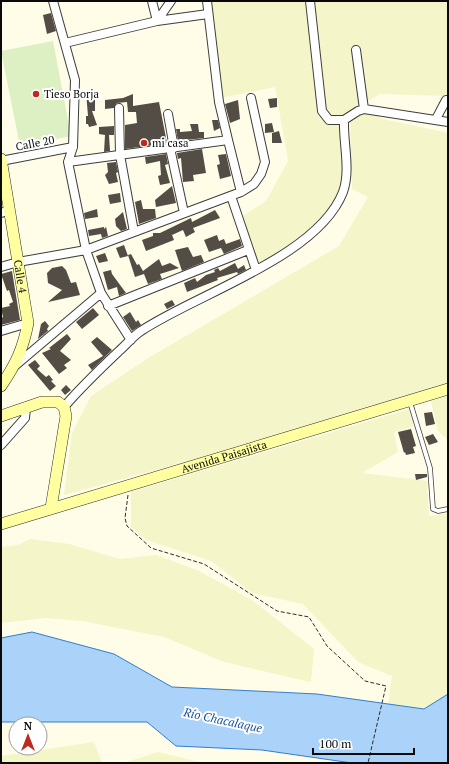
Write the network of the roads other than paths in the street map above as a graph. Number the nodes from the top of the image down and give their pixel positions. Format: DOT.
graph roads {
  1 [pos="53,1"];
  2 [pos="152,1"];
  3 [pos="171,1"];
  4 [pos="207,1"];
  5 [pos="310,1"];
  6 [pos="208,14"];
  7 [pos="157,21"];
  8 [pos="65,43"];
  9 [pos="356,50"];
  10 [pos="251,98"];
  11 [pos="448,100"];
  12 [pos="119,108"];
  13 [pos="364,109"];
  14 [pos="168,114"];
  15 [pos="436,119"];
  16 [pos="344,120"];
  17 [pos="448,122"];
  18 [pos="228,140"];
  19 [pos="73,147"];
  20 [pos="172,148"];
  21 [pos="120,155"];
  22 [pos="1,160"];
  23 [pos="68,162"];
  24 [pos="241,192"];
  25 [pos="230,196"];
  26 [pos="5,212"];
  27 [pos="184,213"];
  28 [pos="134,232"];
  29 [pos="86,250"];
  30 [pos="248,250"];
  31 [pos="18,262"];
  32 [pos="1,267"];
  33 [pos="256,270"];
  34 [pos="101,293"];
  35 [pos="108,306"];
  36 [pos="28,323"];
  37 [pos="1,331"];
  38 [pos="131,340"];
  39 [pos="15,365"];
  40 [pos="1,386"];
  41 [pos="448,389"];
  42 [pos="410,401"];
  43 [pos="64,407"];
  44 [pos="26,408"];
  45 [pos="1,416"];
  46 [pos="1,445"];
  47 [pos="52,508"];
  48 [pos="448,509"];
  49 [pos="1,524"];
  1 -- 8 [label="street"];
  2 -- 7 [label="street"];
  3 -- 7 [label="street"];
  4 -- 6 [label="street"];
  5 -- 16 [label="street"];
  6 -- 7 [label="street"];
  6 -- 18 [label="street"];
  7 -- 8 [label="street"];
  8 -- 19 [label="street"];
  9 -- 13 [label="street"];
  10 -- 24 [label="street"];
  11 -- 15 [label="street"];
  12 -- 21 [label="street"];
  13 -- 15 [label="street"];
  13 -- 16 [label="street"];
  14 -- 20 [label="street"];
  15 -- 17 [label="street"];
  16 -- 33 [label="street"];
  18 -- 20 [label="street"];
  18 -- 24 [label="street"];
  19 -- 22 [label="street, Calle 20"];
  19 -- 23 [label="street"];
  20 -- 21 [label="street"];
  20 -- 27 [label="street"];
  21 -- 23 [label="street"];
  21 -- 28 [label="street"];
  22 -- 26 [label="main road, Calle 4"];
  23 -- 29 [label="street"];
  24 -- 25 [label="street"];
  25 -- 27 [label="street"];
  25 -- 30 [label="street"];
  26 -- 31 [label="main road, Calle 4"];
  27 -- 28 [label="street"];
  28 -- 29 [label="street"];
  29 -- 31 [label="street"];
  29 -- 34 [label="street"];
  30 -- 33 [label="street"];
  30 -- 35 [label="street"];
  31 -- 32 [label="street"];
  31 -- 36 [label="main road, Calle 4"];
  33 -- 38 [label="street"];
  34 -- 35 [label="street"];
  34 -- 39 [label="street"];
  35 -- 38 [label="street"];
  36 -- 37 [label="street"];
  36 -- 39 [label="main road, Calle 4"];
  38 -- 43 [label="street"];
  39 -- 40 [label="main road, Calle 4"];
  41 -- 42 [label="main road, Avenida Paisajista"];
  42 -- 47 [label="main road, Avenida Paisajista"];
  42 -- 48 [label="lane"];
  43 -- 44 [label="main road"];
  43 -- 47 [label="main road"];
  44 -- 45 [label="main road"];
  44 -- 46 [label="street"];
  47 -- 49 [label="main road, Avenida Paisajista"];
}
